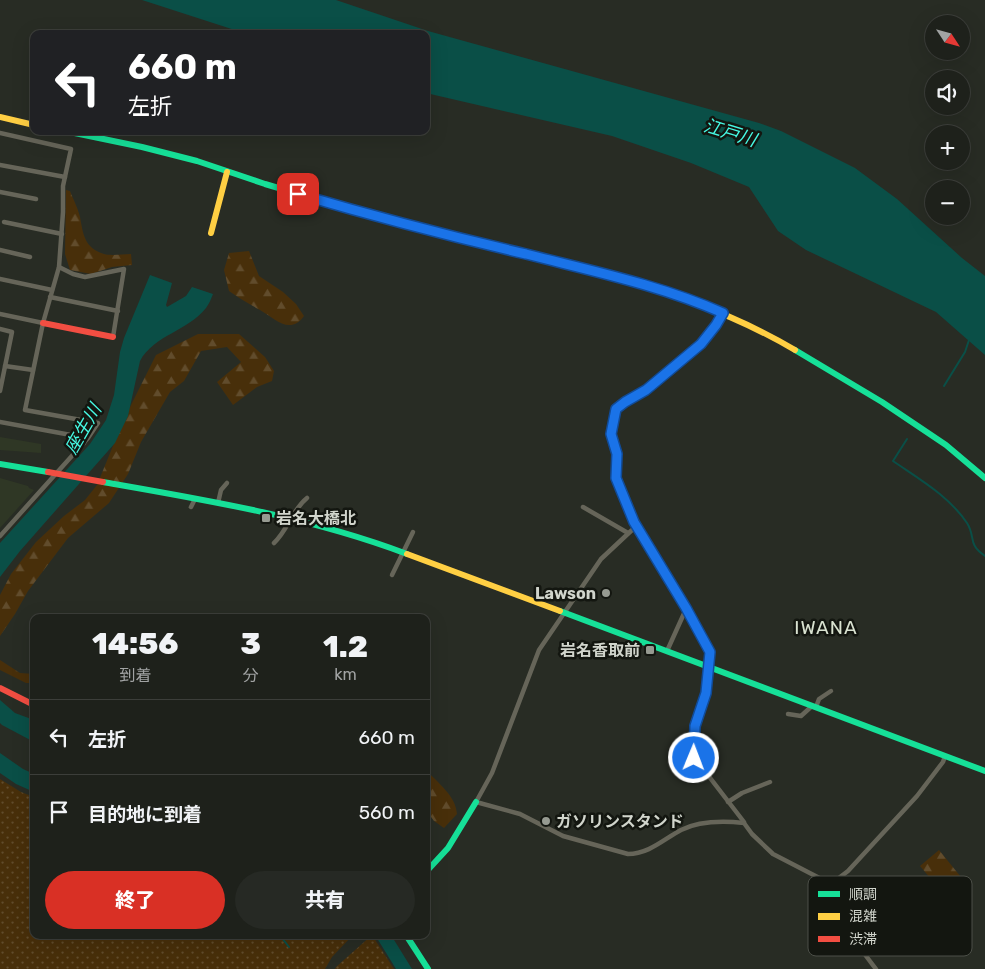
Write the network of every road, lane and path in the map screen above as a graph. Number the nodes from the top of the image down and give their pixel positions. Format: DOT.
graph roads {
  1 [pos="0,117"];
  2 [pos="30,124"];
  3 [pos="0,133"];
  4 [pos="84,135"];
  5 [pos="0,164"];
  6 [pos="227,172"];
  7 [pos="65,177"];
  8 [pos="0,192"];
  9 [pos="36,199"];
  10 [pos="4,222"];
  11 [pos="211,233"];
  12 [pos="62,234"];
  13 [pos="0,250"];
  14 [pos="30,256"];
  15 [pos="59,267"];
  16 [pos="0,279"];
  17 [pos="52,290"];
  18 [pos="50,297"];
  19 [pos="118,311"];
  20 [pos="723,313"];
  21 [pos="0,314"];
  22 [pos="43,323"];
  23 [pos="0,329"];
  24 [pos="113,337"];
  25 [pos="5,366"];
  26 [pos="33,370"];
  27 [pos="0,391"];
  28 [pos="0,422"];
  29 [pos="84,443"];
  30 [pos="0,464"];
  31 [pos="985,478"];
  32 [pos="228,483"];
  33 [pos="307,498"];
  34 [pos="195,499"];
  35 [pos="218,503"];
  36 [pos="191,507"];
  37 [pos="583,508"];
  38 [pos="292,518"];
  39 [pos="637,528"];
  40 [pos="413,532"];
  41 [pos="628,533"];
  42 [pos="0,536"];
  43 [pos="274,543"];
  44 [pos="403,551"];
  45 [pos="392,575"];
  46 [pos="686,608"];
  47 [pos="564,612"];
  48 [pos="667,650"];
  49 [pos="709,666"];
  50 [pos="0,688"];
  51 [pos="831,691"];
  52 [pos="30,703"];
  53 [pos="814,706"];
  54 [pos="788,714"];
  55 [pos="945,756"];
  56 [pos="985,771"];
  57 [pos="770,782"];
  58 [pos="476,802"];
  59 [pos="728,802"];
  60 [pos="744,823"];
  61 [pos="430,868"];
  62 [pos="816,876"];
  63 [pos="841,876"];
  64 [pos="409,939"];
  65 [pos="866,956"];
  66 [pos="428,969"];
  67 [pos="876,969"];
  1 -- 2 [label="street"];
  3 -- 7 [label="street"];
  4 -- 6 [label="street"];
  5 -- 7 [label="street"];
  6 -- 11 [label="street"];
  6 -- 20 [label="street"];
  7 -- 12 [label="street"];
  8 -- 9 [label="street"];
  10 -- 12 [label="street"];
  12 -- 15 [label="street"];
  13 -- 14 [label="street"];
  15 -- 17 [label="street"];
  15 -- 19 [label="street"];
  16 -- 17 [label="street"];
  17 -- 18 [label="street"];
  18 -- 19 [label="street"];
  18 -- 22 [label="street"];
  19 -- 24 [label="street"];
  20 -- 31 [label="street"];
  20 -- 39 [label="street"];
  21 -- 22 [label="street"];
  22 -- 24 [label="street"];
  22 -- 26 [label="street"];
  23 -- 25 [label="street"];
  25 -- 26 [label="street"];
  25 -- 27 [label="street"];
  26 -- 29 [label="street"];
  28 -- 29 [label="street"];
  29 -- 42 [label="street"];
  30 -- 34 [label="street, bridge"];
  32 -- 35 [label="street"];
  33 -- 38 [label="street"];
  34 -- 35 [label="street"];
  34 -- 36 [label="street"];
  35 -- 38 [label="street"];
  37 -- 41 [label="street"];
  38 -- 43 [label="street"];
  38 -- 44 [label="street"];
  39 -- 41 [label="street"];
  39 -- 46 [label="street"];
  40 -- 44 [label="street"];
  41 -- 47 [label="street"];
  44 -- 45 [label="street"];
  44 -- 47 [label="street"];
  46 -- 48 [label="street"];
  46 -- 49 [label="street"];
  47 -- 48 [label="street"];
  47 -- 58 [label="street"];
  48 -- 49 [label="street"];
  49 -- 53 [label="street"];
  49 -- 59 [label="street"];
  50 -- 52 [label="street"];
  51 -- 53 [label="street"];
  53 -- 54 [label="street"];
  53 -- 55 [label="street"];
  55 -- 56 [label="street"];
  55 -- 63 [label="street"];
  57 -- 59 [label="street"];
  58 -- 60 [label="street"];
  58 -- 61 [label="street"];
  59 -- 60 [label="street"];
  60 -- 62 [label="street"];
  64 -- 66 [label="street"];
  65 -- 67 [label="street"];
}
